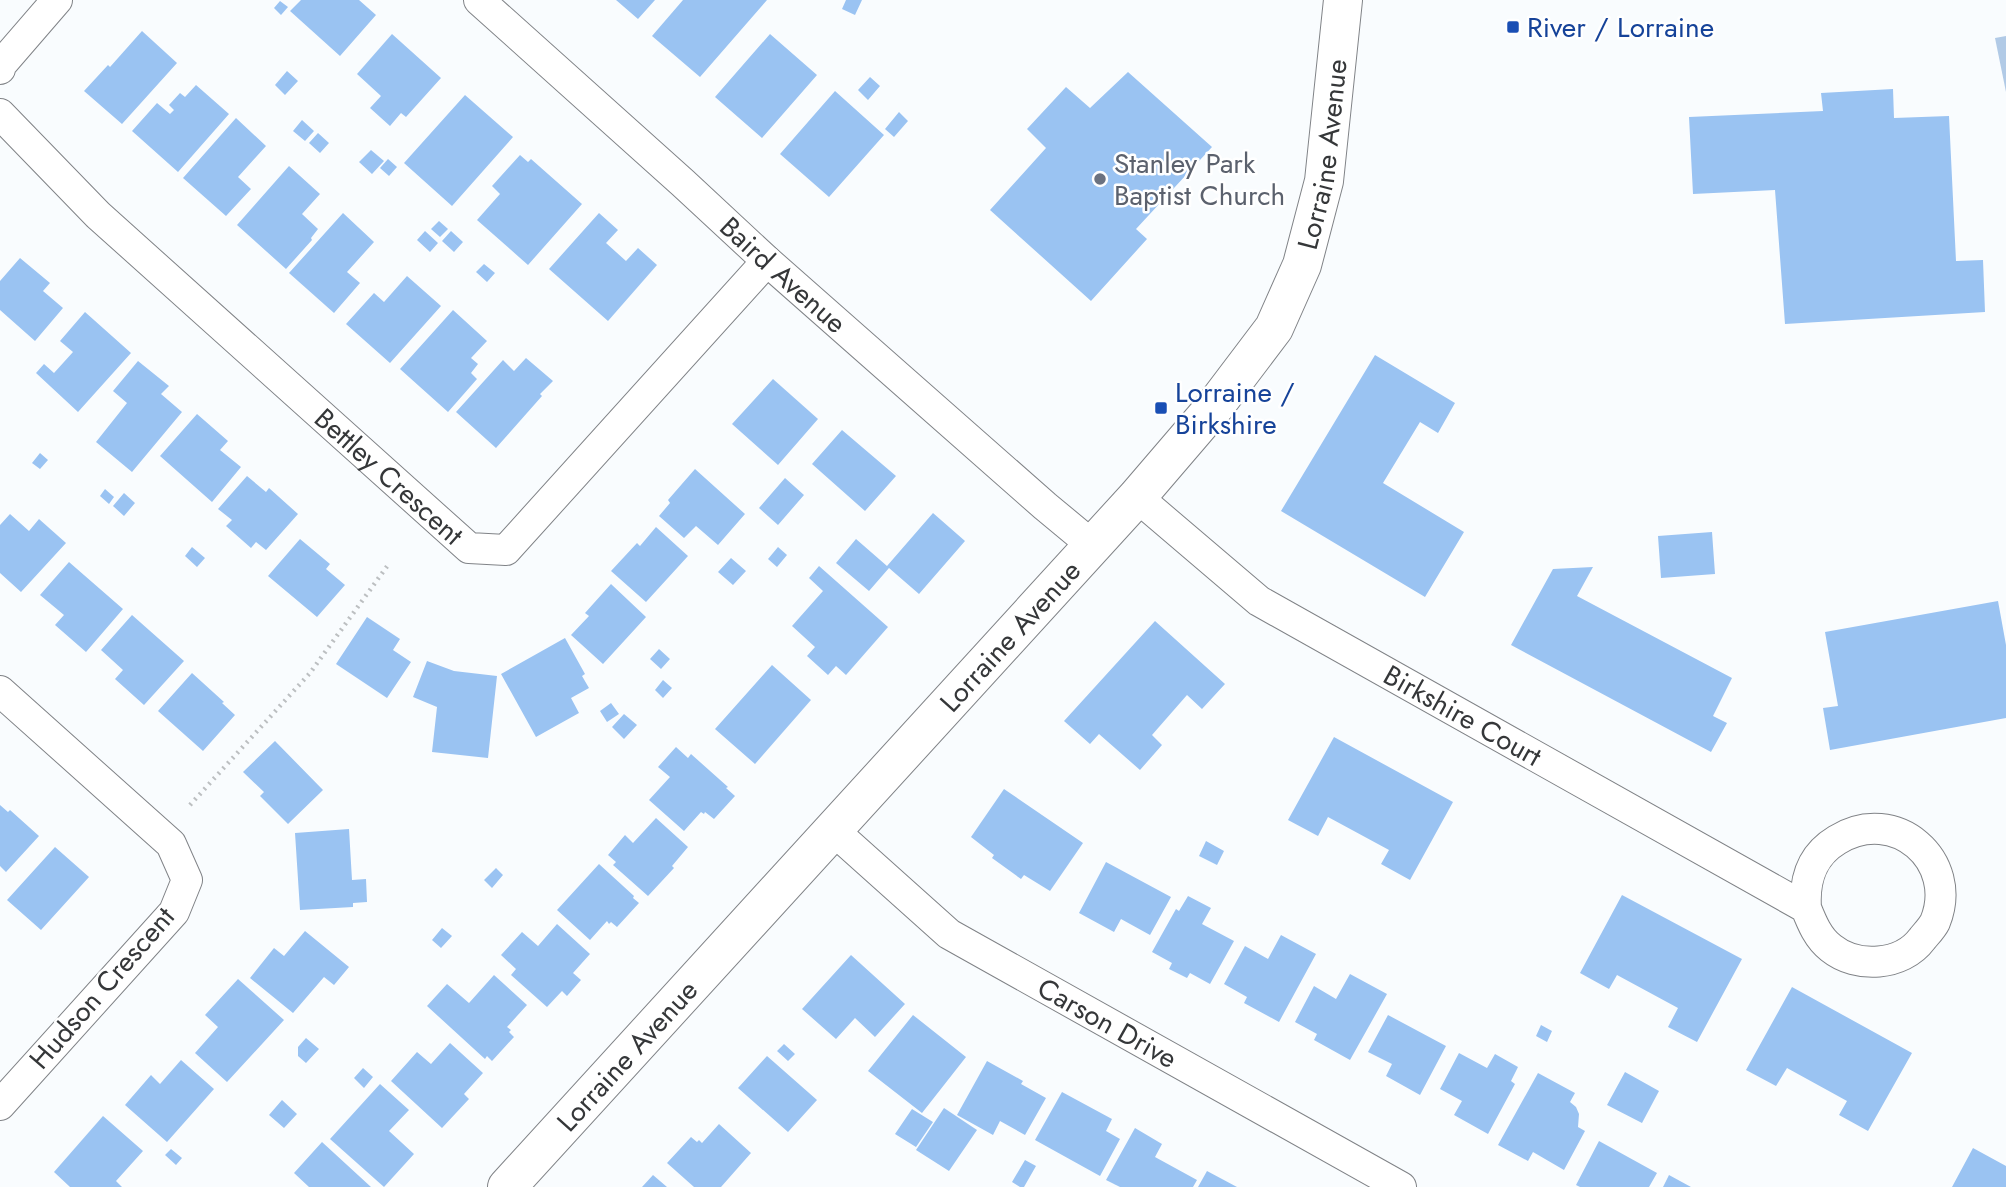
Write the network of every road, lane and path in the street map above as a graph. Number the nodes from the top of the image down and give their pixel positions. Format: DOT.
graph roads {
  1 [pos="57,0"];
  2 [pos="479,0"];
  3 [pos="1343,0"];
  4 [pos="0,69"];
  5 [pos="0,114"];
  6 [pos="767,261"];
  7 [pos="1137,496"];
  8 [pos="1092,545"];
  9 [pos="388,565"];
  10 [pos="0,691"];
  11 [pos="190,805"];
  12 [pos="834,831"];
  13 [pos="1806,908"];
  14 [pos="0,1105"];
  15 [pos="507,1187"];
  16 [pos="1401,1187"];
  1 -- 4 [label="street"];
  2 -- 6 [label="street, Baird Avenue"];
  3 -- 7 [label="street, Lorraine Avenue"];
  5 -- 6 [label="street, Bettley Crescent"];
  6 -- 8 [label="street, Baird Avenue"];
  7 -- 8 [label="street, Lorraine Avenue"];
  7 -- 13 [label="street, Birkshire Court"];
  8 -- 12 [label="street, Lorraine Avenue"];
  9 -- 11 [label="path"];
  10 -- 14 [label="street, Hudson Crescent"];
  12 -- 15 [label="street, Lorraine Avenue"];
  12 -- 16 [label="street, Carson Drive"];
  13 -- 13 [label="street"];
}
